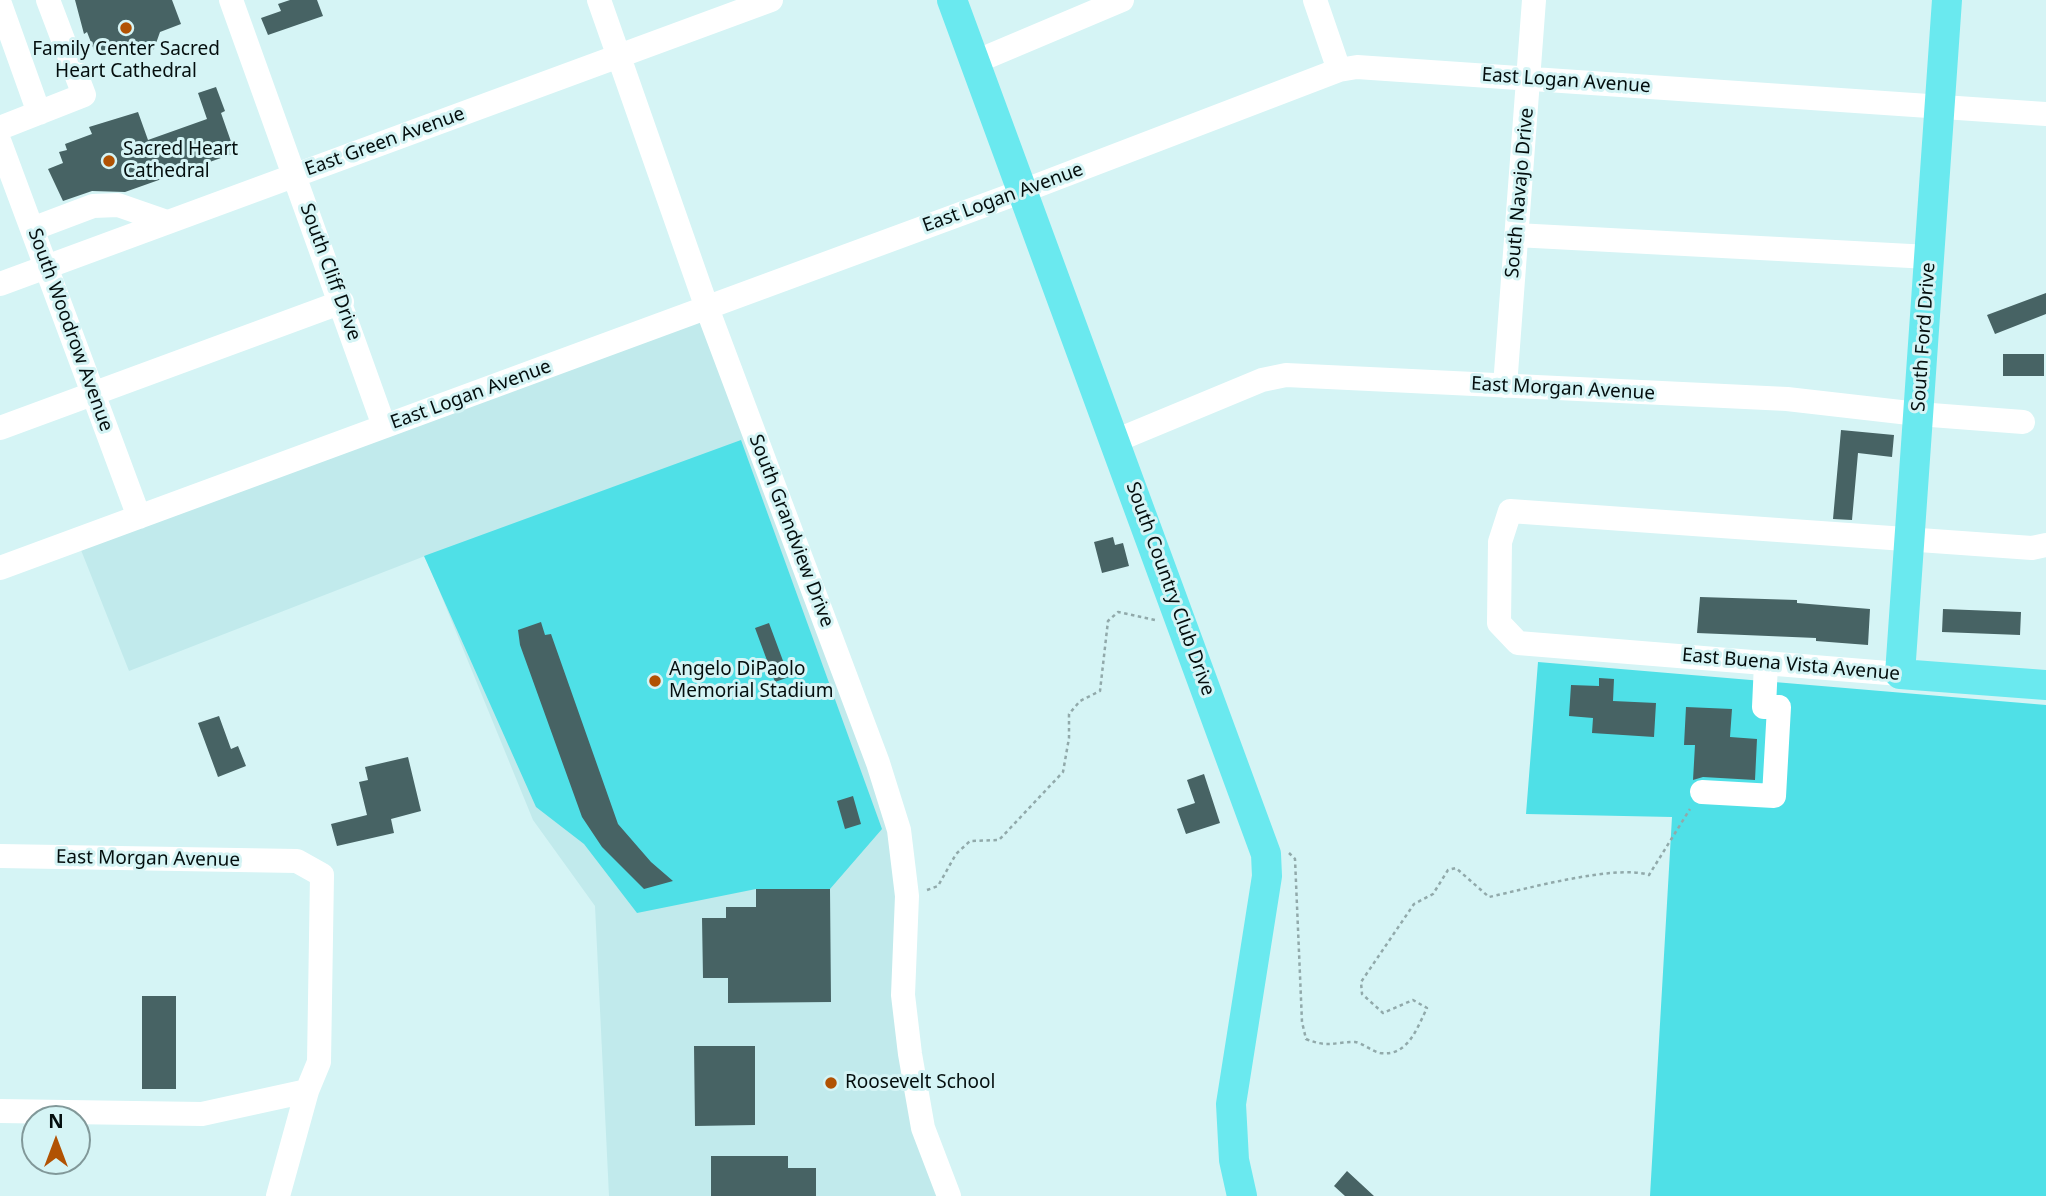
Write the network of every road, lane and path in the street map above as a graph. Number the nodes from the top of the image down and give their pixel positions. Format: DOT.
graph roads {
  1 [pos="48,0"];
  2 [pos="231,0"];
  3 [pos="599,0"];
  4 [pos="771,0"];
  5 [pos="952,0"];
  6 [pos="1122,0"];
  7 [pos="1315,0"];
  8 [pos="1534,0"];
  9 [pos="1947,0"];
  10 [pos="0,4"];
  11 [pos="616,57"];
  12 [pos="975,62"];
  13 [pos="1339,70"];
  14 [pos="1530,78"];
  15 [pos="1940,107"];
  16 [pos="39,113"];
  17 [pos="2046,114"];
  18 [pos="0,128"];
  19 [pos="0,144"];
  20 [pos="294,176"];
  21 [pos="1023,191"];
  22 [pos="167,222"];
  23 [pos="32,229"];
  24 [pos="1516,235"];
  25 [pos="1929,257"];
  26 [pos="46,267"];
  27 [pos="0,284"];
  28 [pos="342,302"];
  29 [pos="707,307"];
  30 [pos="1505,386"];
  31 [pos="93,393"];
  32 [pos="1918,414"];
  33 [pos="2023,422"];
  34 [pos="384,426"];
  35 [pos="0,428"];
  36 [pos="1115,441"];
  37 [pos="139,517"];
  38 [pos="1910,538"];
  39 [pos="2046,545"];
  40 [pos="0,568"];
  41 [pos="1186,632"];
  42 [pos="1766,663"];
  43 [pos="1900,674"];
  44 [pos="2046,685"];
  45 [pos="1702,792"];
  46 [pos="1282,846"];
  47 [pos="0,856"];
  48 [pos="907,896"];
  49 [pos="307,1091"];
  50 [pos="0,1111"];
  51 [pos="278,1196"];
  52 [pos="948,1196"];
  53 [pos="1242,1196"];
  1 -- 16 [label="street"];
  2 -- 20 [label="street, South Cliff Drive"];
  3 -- 11 [label="street, South Grandview Drive"];
  4 -- 11 [label="street, East Green Avenue"];
  5 -- 12 [label="main road, South Country Club Drive"];
  6 -- 12 [label="street"];
  7 -- 13 [label="street"];
  8 -- 14 [label="street, South Navajo Drive"];
  9 -- 15 [label="main road, South Ford Drive"];
  10 -- 16 [label="street"];
  11 -- 20 [label="street, East Green Avenue"];
  11 -- 29 [label="street, South Grandview Drive"];
  12 -- 21 [label="main road, South Country Club Drive"];
  13 -- 14 [label="street, East Logan Avenue"];
  13 -- 21 [label="street, East Logan Avenue"];
  14 -- 15 [label="street, East Logan Avenue"];
  14 -- 24 [label="street, South Navajo Drive"];
  15 -- 17 [label="street, East Logan Avenue"];
  15 -- 25 [label="main road, South Ford Drive"];
  16 -- 18 [label="street"];
  19 -- 23 [label="street, South Woodrow Avenue"];
  20 -- 22 [label="street, East Green Avenue"];
  20 -- 28 [label="street, South Cliff Drive"];
  21 -- 29 [label="street, East Logan Avenue"];
  21 -- 36 [label="main road, South Country Club Drive"];
  22 -- 23 [label="street"];
  22 -- 26 [label="street, East Green Avenue"];
  23 -- 26 [label="street, South Woodrow Avenue"];
  24 -- 25 [label="street"];
  24 -- 30 [label="street, South Navajo Drive"];
  25 -- 32 [label="main road, South Ford Drive"];
  26 -- 27 [label="street, East Green Avenue"];
  26 -- 31 [label="street, South Woodrow Avenue"];
  28 -- 31 [label="street"];
  28 -- 34 [label="street, South Cliff Drive"];
  29 -- 34 [label="street, East Logan Avenue"];
  29 -- 48 [label="street, South Grandview Drive"];
  30 -- 32 [label="street, East Morgan Avenue"];
  30 -- 36 [label="street, East Morgan Avenue"];
  31 -- 35 [label="street"];
  31 -- 37 [label="street, South Woodrow Avenue"];
  32 -- 33 [label="street, East Morgan Avenue"];
  32 -- 38 [label="main road, South Ford Drive"];
  34 -- 37 [label="street, East Logan Avenue"];
  36 -- 41 [label="main road, South Country Club Drive"];
  37 -- 40 [label="street, East Logan Avenue"];
  38 -- 39 [label="street"];
  38 -- 42 [label="street, East Buena Vista Avenue"];
  38 -- 43 [label="main road, South Ford Drive"];
  41 -- 48 [label="path"];
  41 -- 53 [label="main road, South Country Club Drive"];
  42 -- 43 [label="street, East Buena Vista Avenue"];
  42 -- 45 [label="street"];
  43 -- 44 [label="main road, East Buena Vista Avenue"];
  45 -- 46 [label="path"];
  47 -- 49 [label="street, East Morgan Avenue"];
  48 -- 52 [label="street, South Grandview Drive"];
  49 -- 50 [label="street"];
  49 -- 51 [label="street"];
}
